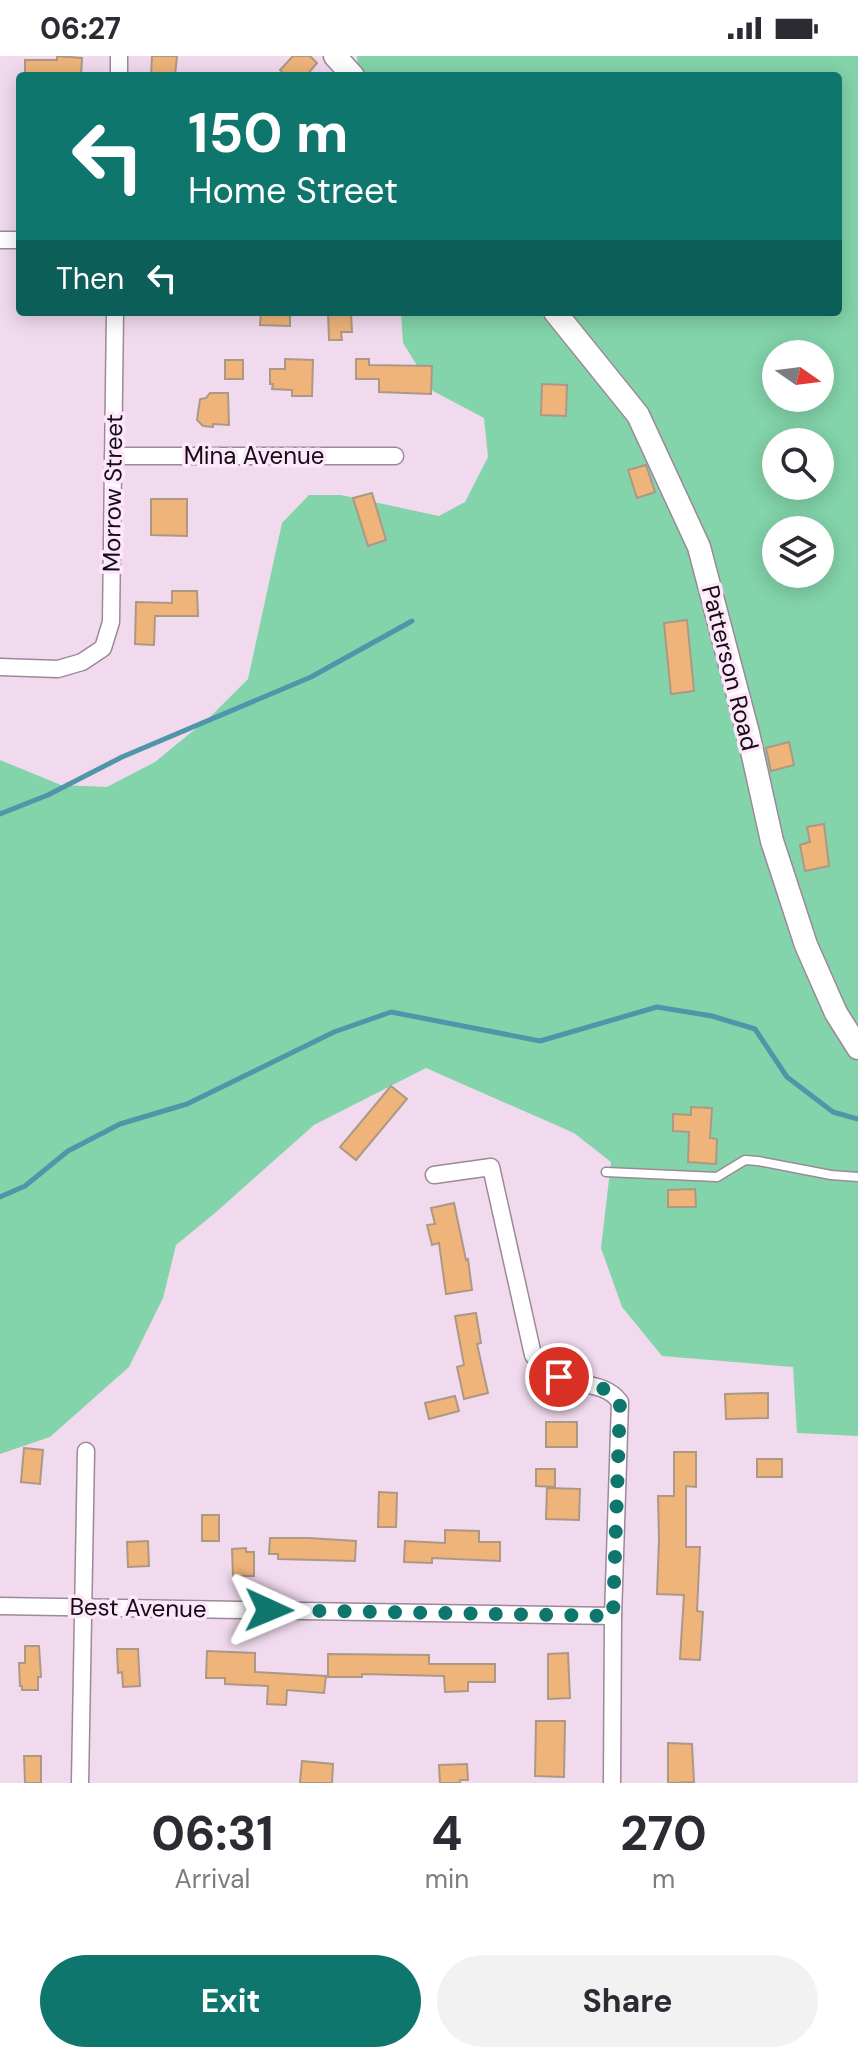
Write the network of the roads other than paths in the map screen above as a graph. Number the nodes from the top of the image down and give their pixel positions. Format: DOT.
graph roads {
  1 [pos="335,56"];
  2 [pos="349,72"];
  3 [pos="115,316"];
  4 [pos="558,316"];
  5 [pos="113,456"];
  6 [pos="395,456"];
  7 [pos="0,667"];
  8 [pos="858,1048"];
  9 [pos="606,1172"];
  10 [pos="434,1175"];
  11 [pos="858,1177"];
  12 [pos="86,1451"];
  13 [pos="0,1606"];
  14 [pos="82,1608"];
  15 [pos="613,1616"];
  16 [pos="80,1783"];
  17 [pos="612,1783"];
  1 -- 2 [label="street"];
  3 -- 5 [label="street, Morrow Street"];
  4 -- 8 [label="street, Patterson Road"];
  5 -- 6 [label="street, Mina Avenue"];
  5 -- 7 [label="street, Morrow Street"];
  9 -- 11 [label="lane"];
  10 -- 15 [label="street"];
  12 -- 14 [label="street"];
  13 -- 14 [label="street, Best Avenue"];
  14 -- 15 [label="street, Best Avenue"];
  14 -- 16 [label="street"];
  15 -- 17 [label="street"];
}
